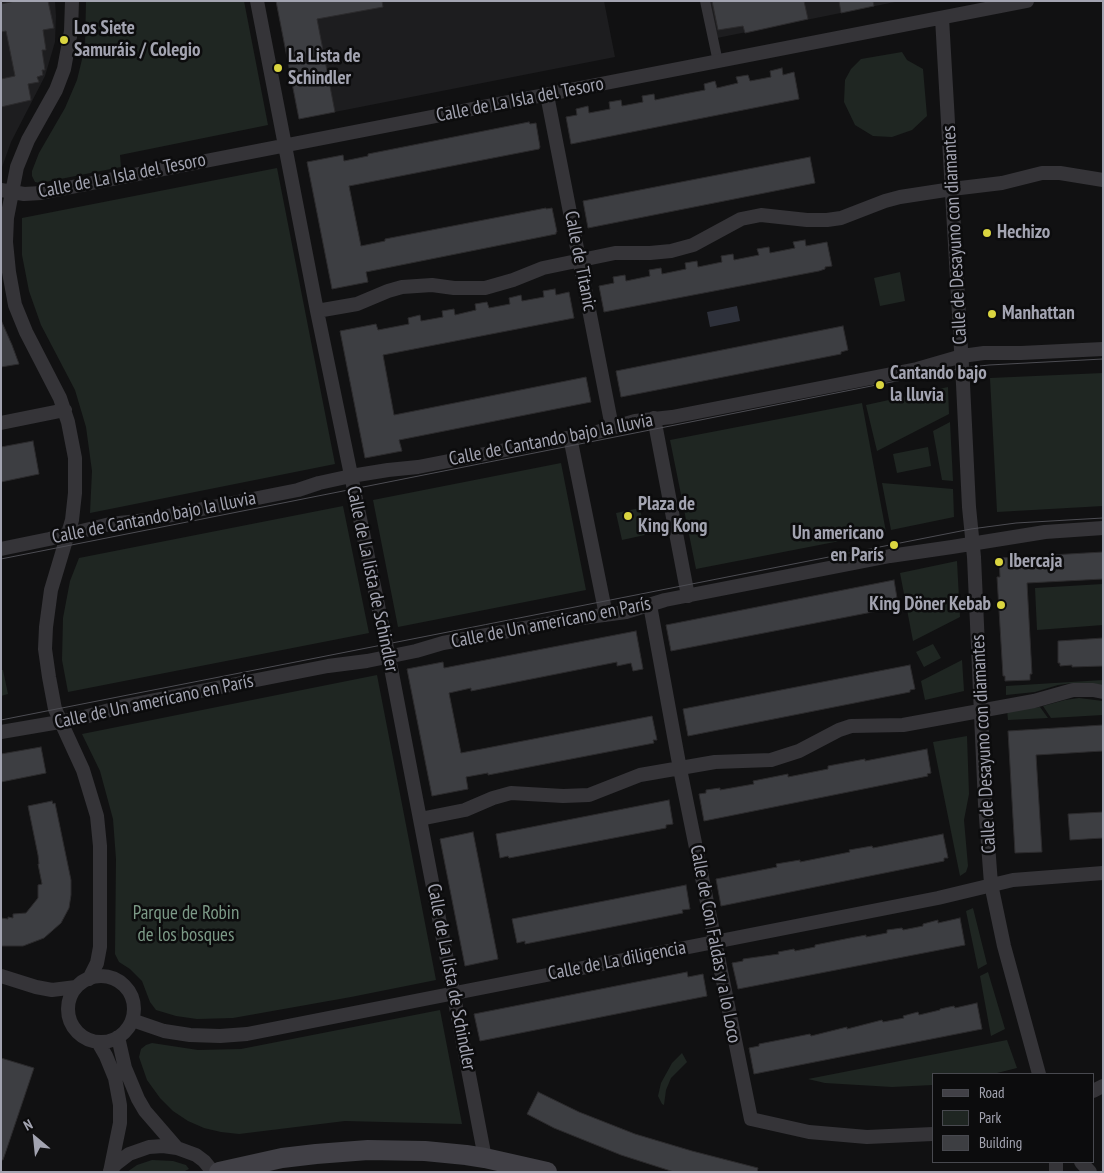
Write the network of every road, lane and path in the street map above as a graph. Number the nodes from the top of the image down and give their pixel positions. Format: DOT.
graph roads {
  1 [pos="72,1"];
  2 [pos="257,1"];
  3 [pos="705,1"];
  4 [pos="1027,1"];
  5 [pos="942,18"];
  6 [pos="718,62"];
  7 [pos="547,95"];
  8 [pos="285,145"];
  9 [pos="1103,180"];
  10 [pos="952,189"];
  11 [pos="6,191"];
  12 [pos="579,261"];
  13 [pos="7,300"];
  14 [pos="317,311"];
  15 [pos="1103,349"];
  16 [pos="962,356"];
  17 [pos="65,410"];
  18 [pos="654,418"];
  19 [pos="1,423"];
  20 [pos="612,427"];
  21 [pos="570,437"];
  22 [pos="351,476"];
  23 [pos="1103,528"];
  24 [pos="69,534"];
  25 [pos="973,544"];
  26 [pos="1,548"];
  27 [pos="688,596"];
  28 [pos="650,605"];
  29 [pos="606,615"];
  30 [pos="388,657"];
  31 [pos="1103,692"];
  32 [pos="982,710"];
  33 [pos="60,722"];
  34 [pos="1,732"];
  35 [pos="680,769"];
  36 [pos="420,819"];
  37 [pos="1103,873"];
  38 [pos="991,884"];
  39 [pos="714,942"];
  40 [pos="1,976"];
  41 [pos="89,978"];
  42 [pos="76,987"];
  43 [pos="454,993"];
  44 [pos="132,1020"];
  45 [pos="118,1037"];
  46 [pos="98,1042"];
  47 [pos="1040,1073"];
  48 [pos="932,1134"];
  49 [pos="177,1148"];
  50 [pos="485,1158"];
  51 [pos="110,1172"];
  52 [pos="213,1172"];
  53 [pos="219,1172"];
  54 [pos="547,1172"];
  1 -- 11 [label="street"];
  2 -- 8 [label="street, Calle de La lista de Schindler"];
  3 -- 6 [label="street"];
  4 -- 5 [label="street, Calle de La Isla del Tesoro"];
  5 -- 6 [label="street, Calle de La Isla del Tesoro"];
  5 -- 10 [label="street, Calle de Desayuno con diamantes"];
  6 -- 7 [label="street, Calle de La Isla del Tesoro"];
  7 -- 8 [label="street, Calle de La Isla del Tesoro"];
  7 -- 12 [label="street, Calle de Titanic"];
  8 -- 11 [label="street, Calle de La Isla del Tesoro"];
  8 -- 14 [label="street, Calle de La lista de Schindler"];
  9 -- 10 [label="street"];
  10 -- 12 [label="street"];
  10 -- 16 [label="street, Calle de Desayuno con diamantes"];
  11 -- 13 [label="street"];
  12 -- 14 [label="street"];
  12 -- 20 [label="street, Calle de Titanic"];
  13 -- 17 [label="street"];
  14 -- 22 [label="street, Calle de La lista de Schindler"];
  15 -- 16 [label="street, Calle de Cantando bajo la lluvia"];
  16 -- 18 [label="street, Calle de Cantando bajo la lluvia"];
  16 -- 25 [label="street, Calle de Desayuno con diamantes"];
  17 -- 19 [label="street"];
  17 -- 24 [label="street"];
  18 -- 20 [label="street, Calle de Cantando bajo la lluvia"];
  18 -- 27 [label="street"];
  20 -- 21 [label="street, Calle de Cantando bajo la lluvia"];
  21 -- 22 [label="street, Calle de Cantando bajo la lluvia"];
  21 -- 29 [label="street"];
  22 -- 24 [label="street, Calle de Cantando bajo la lluvia"];
  22 -- 30 [label="street, Calle de La lista de Schindler"];
  23 -- 25 [label="street, Calle de Un americano en París"];
  24 -- 26 [label="street, Calle de Cantando bajo la lluvia"];
  24 -- 33 [label="street"];
  25 -- 27 [label="street, Calle de Un americano en París"];
  25 -- 32 [label="street, Calle de Desayuno con diamantes"];
  27 -- 28 [label="street, Calle de Un americano en París"];
  28 -- 29 [label="street, Calle de Un americano en París"];
  28 -- 35 [label="street"];
  29 -- 30 [label="street, Calle de Un americano en París"];
  30 -- 33 [label="street, Calle de Un americano en París"];
  30 -- 36 [label="street, Calle de La lista de Schindler"];
  31 -- 32 [label="street"];
  32 -- 35 [label="street"];
  32 -- 38 [label="street, Calle de Desayuno con diamantes"];
  33 -- 34 [label="street, Calle de Un americano en París"];
  33 -- 41 [label="street"];
  35 -- 36 [label="street"];
  35 -- 39 [label="street, Calle de Con Faldas y a lo Loco"];
  36 -- 43 [label="street, Calle de La lista de Schindler"];
  37 -- 38 [label="street, Calle de La diligencia"];
  38 -- 39 [label="street, Calle de La diligencia"];
  38 -- 47 [label="street, Calle de Desayuno con diamantes"];
  39 -- 43 [label="street, Calle de La diligencia"];
  39 -- 48 [label="street, Calle de Con Faldas y a lo Loco"];
  40 -- 42 [label="street"];
  41 -- 42 [label="street"];
  41 -- 44 [label="street"];
  42 -- 46 [label="street"];
  43 -- 44 [label="street, Calle de La diligencia"];
  43 -- 50 [label="street, Calle de La lista de Schindler"];
  44 -- 45 [label="street"];
  45 -- 46 [label="street"];
  45 -- 49 [label="street"];
  46 -- 51 [label="street"];
  49 -- 51 [label="street"];
  49 -- 52 [label="street"];
  50 -- 53 [label="main road"];
  50 -- 54 [label="main road"];
}
